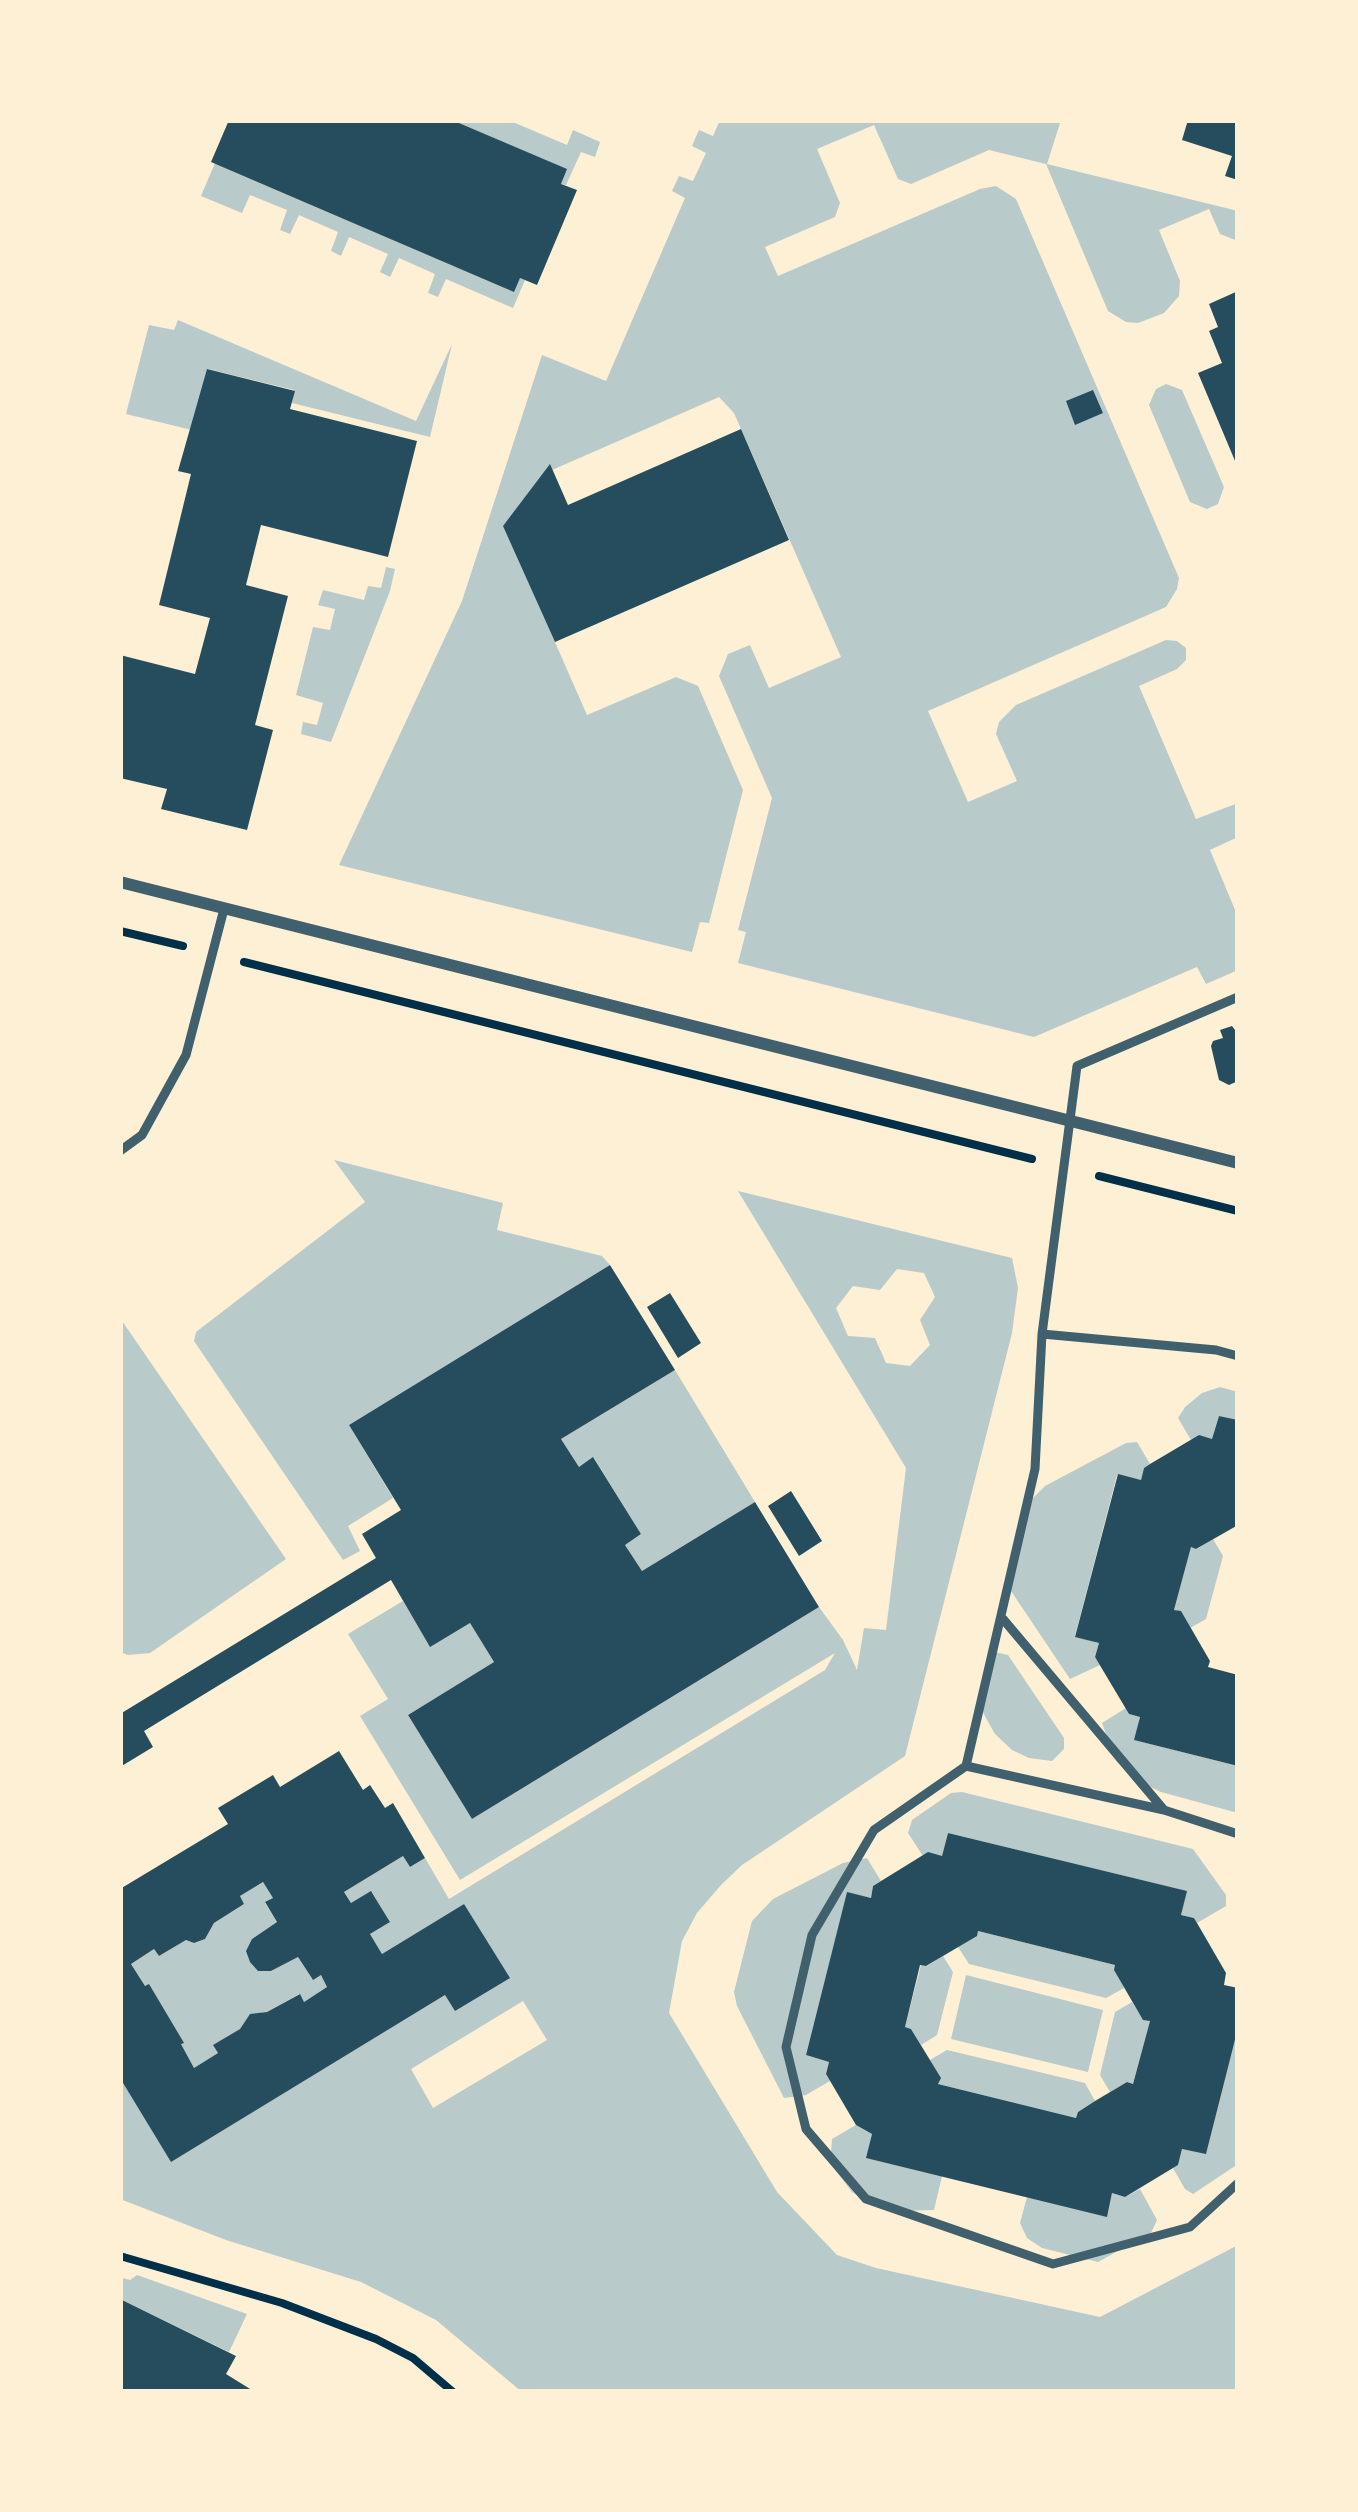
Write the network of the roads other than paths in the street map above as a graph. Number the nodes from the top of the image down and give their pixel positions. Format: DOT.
graph roads {
  1 [pos="120,883"];
  2 [pos="224,909"];
  3 [pos="1238,997"];
  4 [pos="1071,1121"];
  5 [pos="120,1151"];
  6 [pos="1238,1162"];
  7 [pos="1042,1334"];
  8 [pos="1238,1356"];
  9 [pos="1003,1619"];
  10 [pos="966,1766"];
  11 [pos="1164,1810"];
  12 [pos="1238,1834"];
  13 [pos="1238,2183"];
  1 -- 2 [label="street"];
  2 -- 4 [label="street"];
  2 -- 5 [label="lane"];
  3 -- 4 [label="lane"];
  4 -- 6 [label="street"];
  4 -- 7 [label="lane"];
  7 -- 8 [label="lane"];
  7 -- 9 [label="lane"];
  9 -- 10 [label="lane"];
  9 -- 11 [label="lane"];
  10 -- 11 [label="lane"];
  10 -- 13 [label="lane"];
  11 -- 12 [label="lane"];
}
